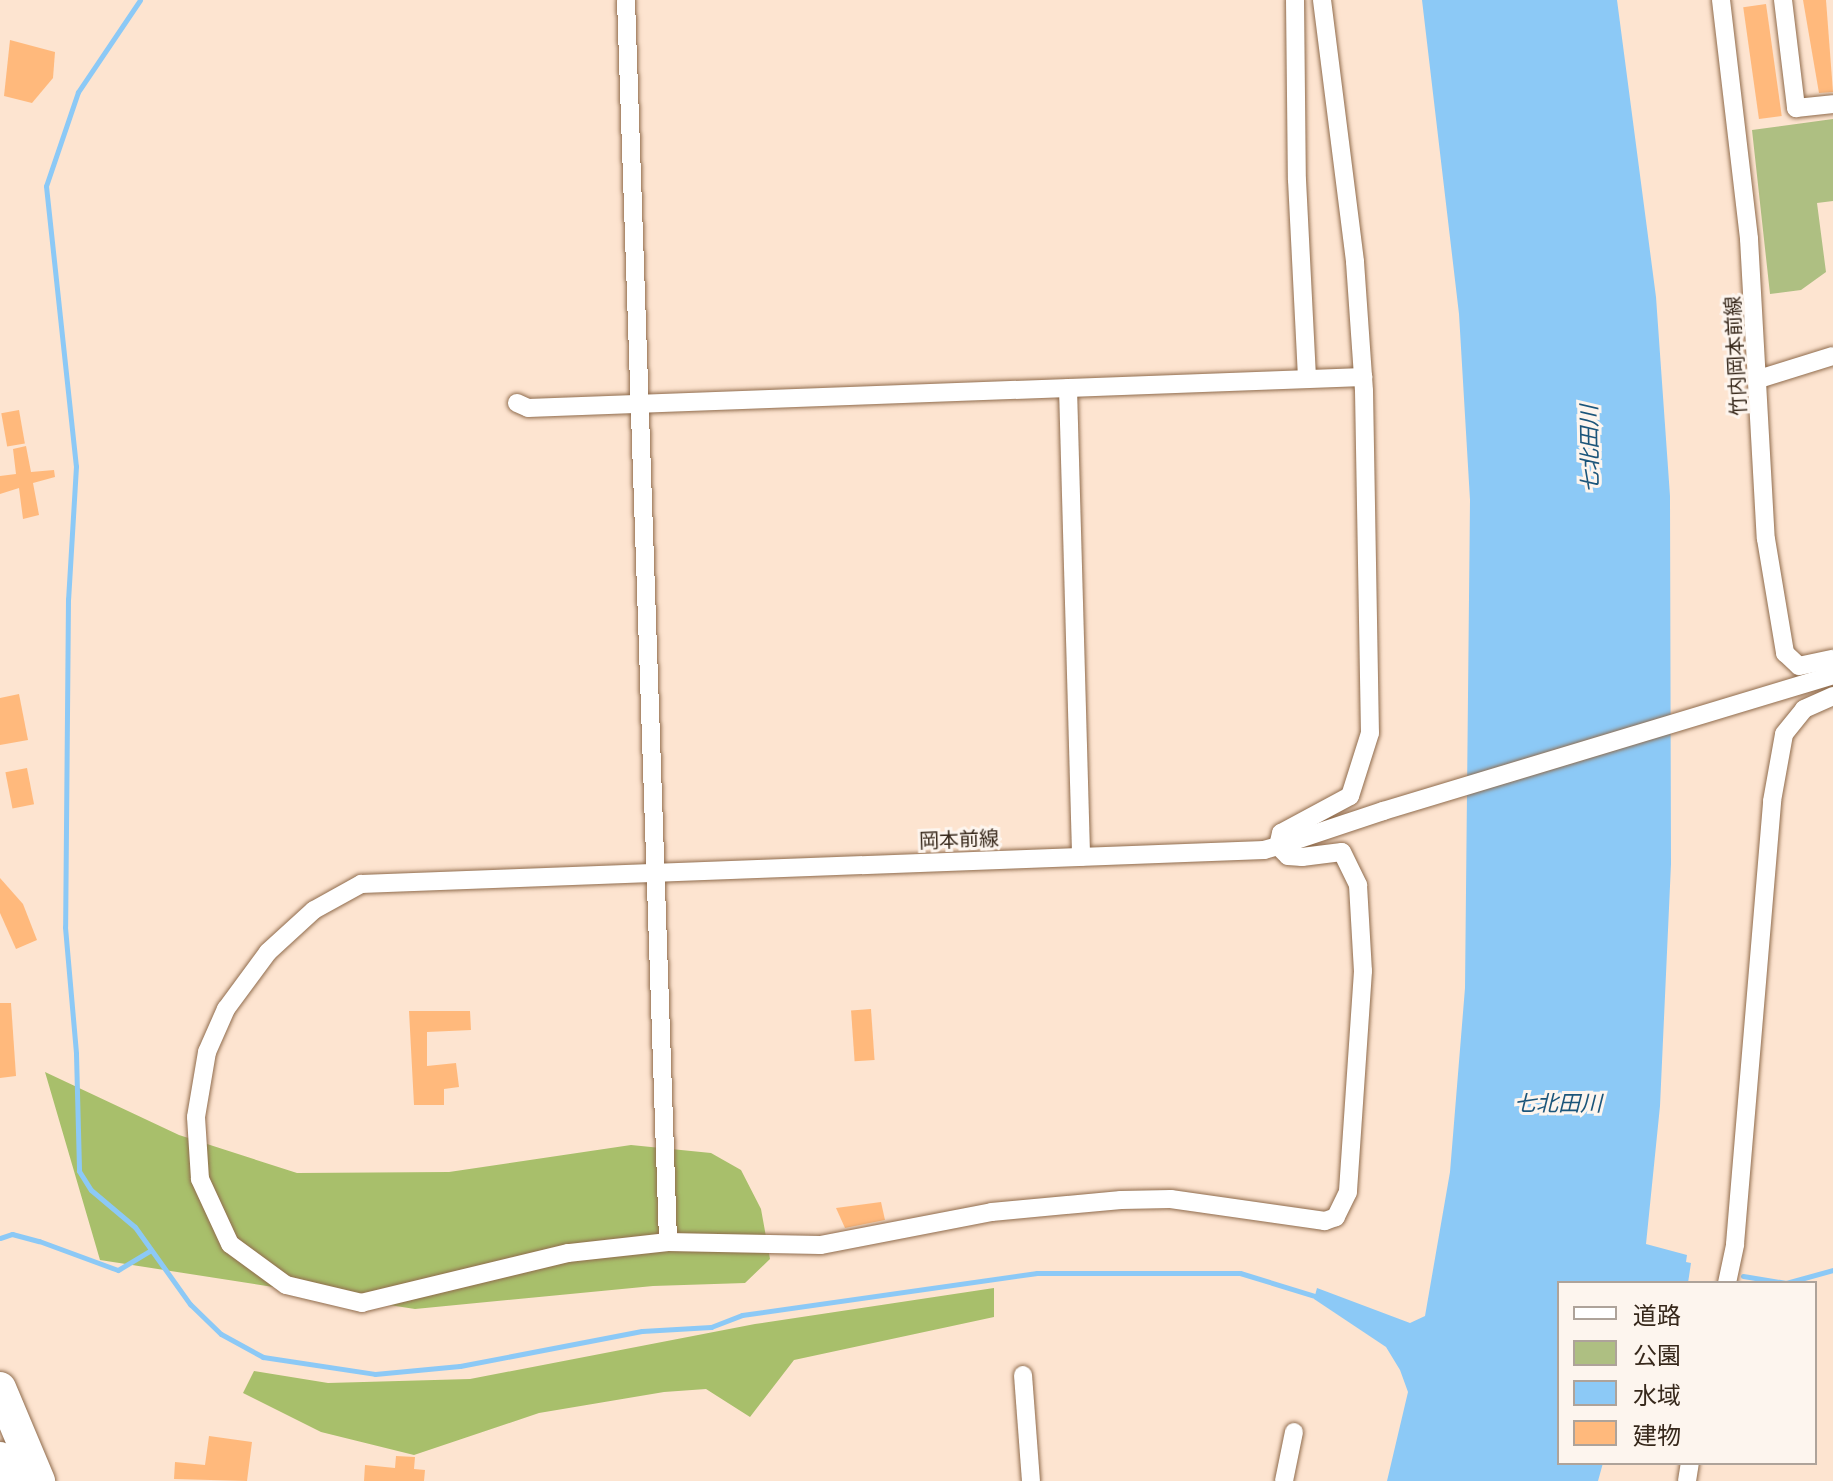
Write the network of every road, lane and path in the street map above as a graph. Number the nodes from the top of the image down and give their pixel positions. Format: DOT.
graph roads {
  1 [pos="626,0"];
  2 [pos="1295,0"];
  3 [pos="1322,0"];
  4 [pos="1721,0"];
  5 [pos="1783,0"];
  6 [pos="1833,104"];
  7 [pos="1833,356"];
  8 [pos="1363,377"];
  9 [pos="1307,379"];
  10 [pos="1759,379"];
  11 [pos="1068,388"];
  12 [pos="517,403"];
  13 [pos="640,404"];
  14 [pos="1833,659"];
  15 [pos="1833,675"];
  16 [pos="1833,696"];
  17 [pos="1271,848"];
  18 [pos="1081,857"];
  19 [pos="656,872"];
  20 [pos="668,1242"];
  21 [pos="1727,1281"];
  22 [pos="1023,1375"];
  23 [pos="0,1388"];
  24 [pos="1294,1432"];
  25 [pos="0,1458"];
  26 [pos="9,1481"];
  27 [pos="39,1481"];
  28 [pos="1031,1481"];
  29 [pos="1284,1481"];
  1 -- 13 [label="street"];
  2 -- 9 [label="street"];
  3 -- 8 [label="street"];
  4 -- 10 [label="street, 竹内岡本前線"];
  5 -- 6 [label="street"];
  7 -- 10 [label="street"];
  8 -- 9 [label="street"];
  8 -- 17 [label="street"];
  9 -- 11 [label="street"];
  10 -- 14 [label="street, 竹内岡本前線"];
  11 -- 13 [label="street"];
  11 -- 18 [label="street"];
  12 -- 13 [label="street"];
  13 -- 19 [label="street"];
  15 -- 17 [label="street"];
  16 -- 21 [label="street"];
  17 -- 18 [label="street, 岡本前線"];
  17 -- 20 [label="street, 岡本前線"];
  18 -- 19 [label="street, 岡本前線"];
  19 -- 20 [label="street"];
  19 -- 20 [label="street, 岡本前線"];
  22 -- 28 [label="street"];
  23 -- 27 [label="highway"];
  24 -- 29 [label="street"];
  25 -- 26 [label="highway"];
}
